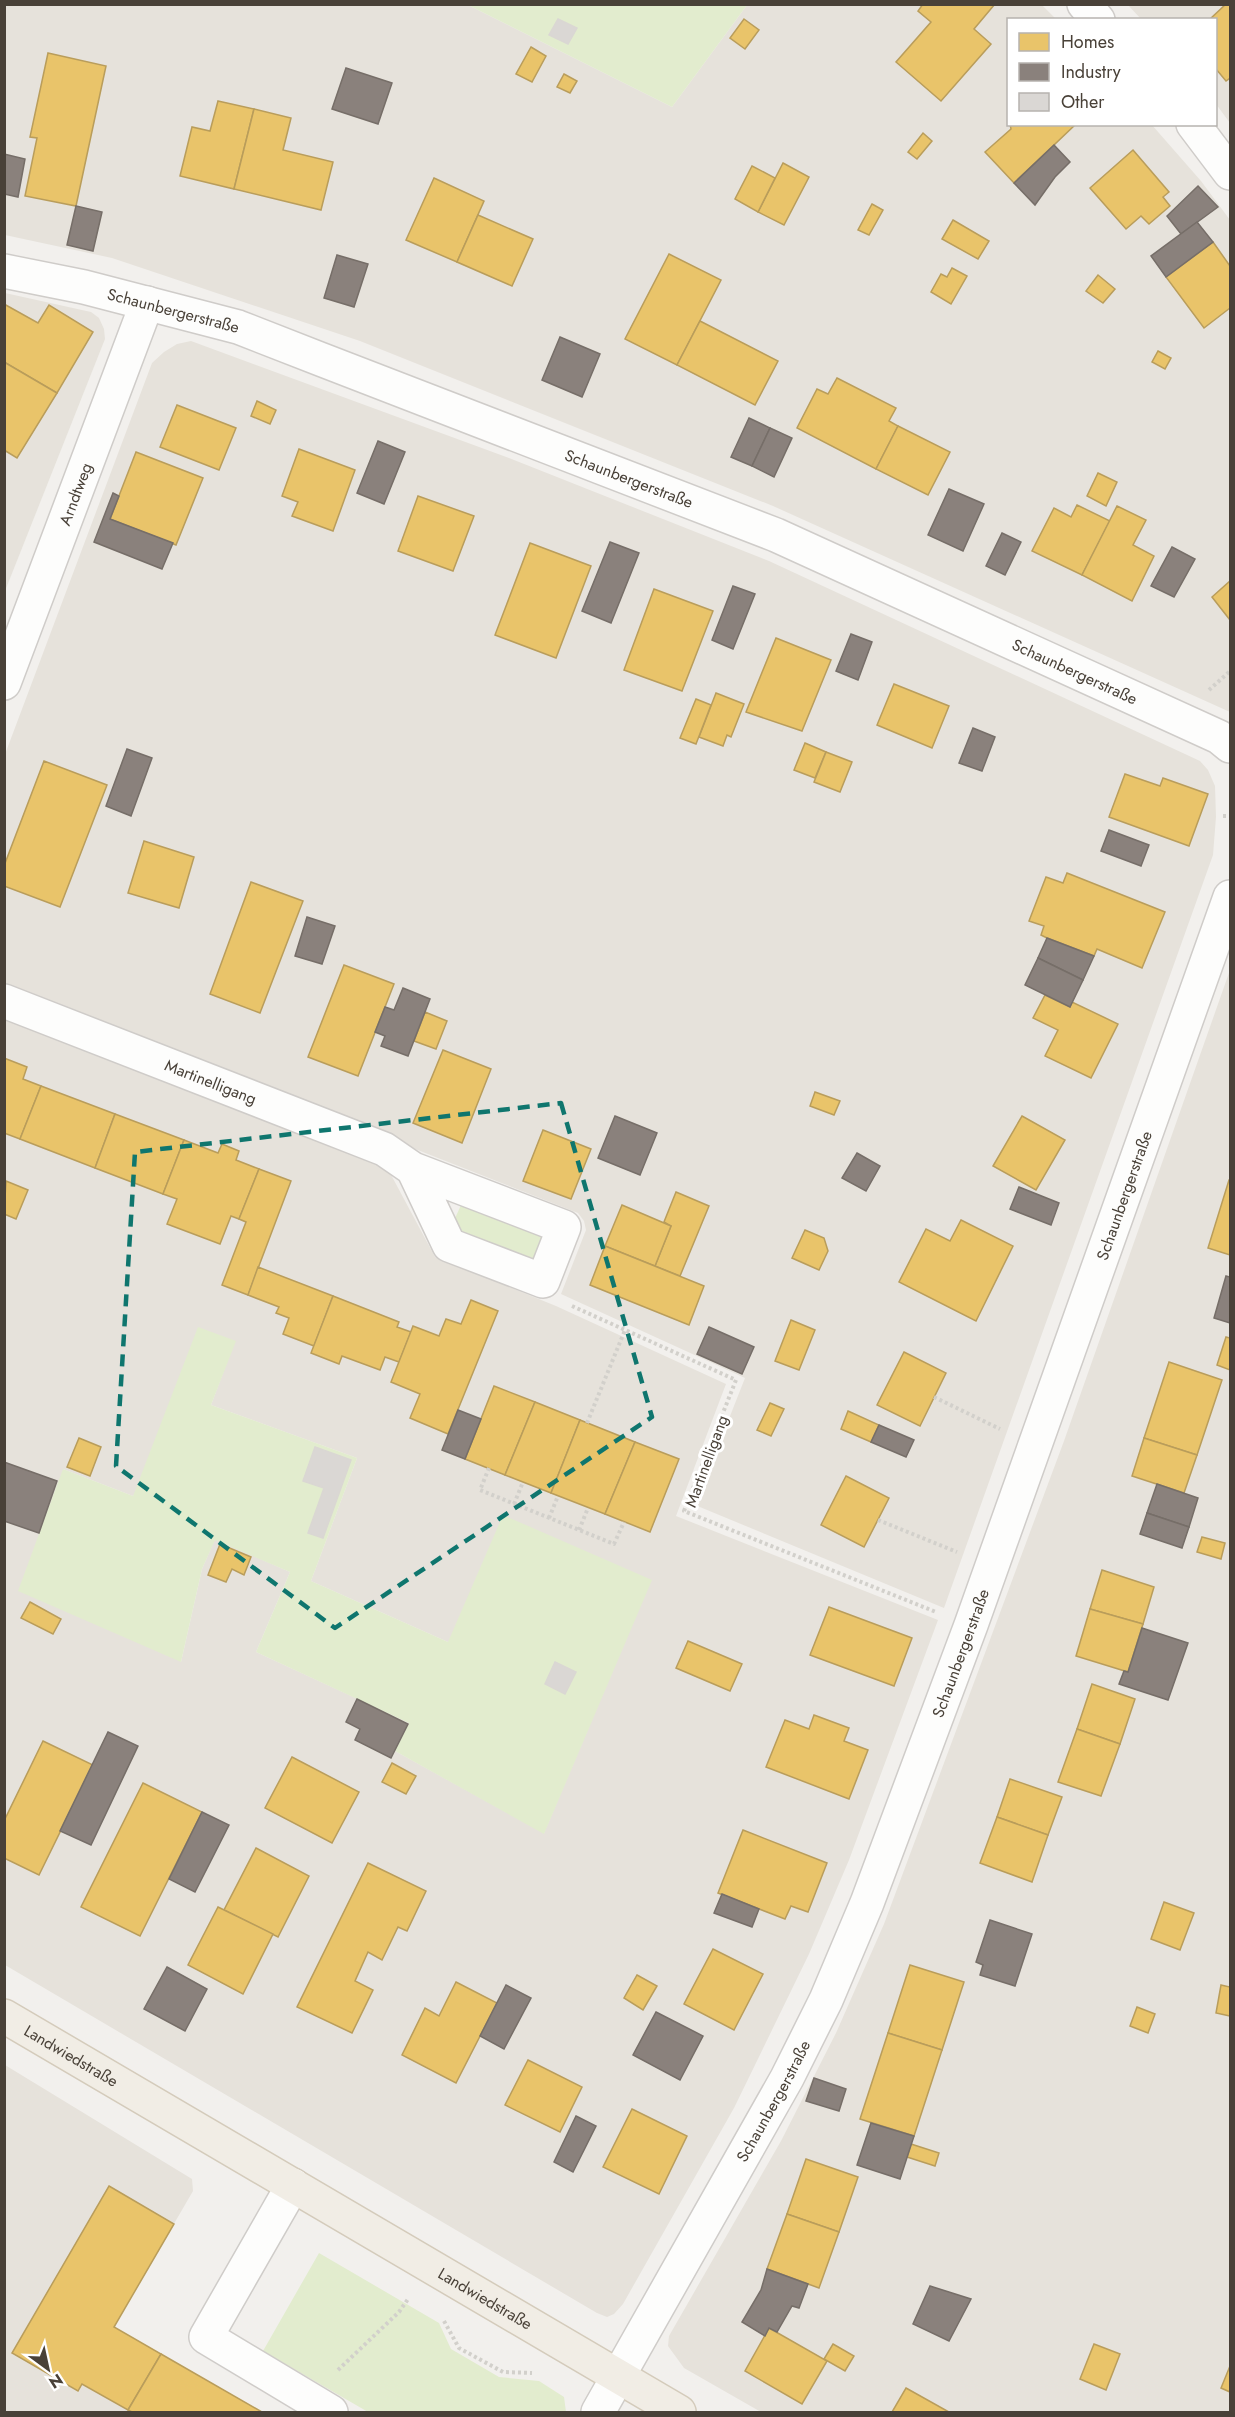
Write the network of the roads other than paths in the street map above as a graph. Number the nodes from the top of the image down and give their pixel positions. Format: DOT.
graph roads {
  1 [pos="1084,4"];
  2 [pos="1096,18"];
  3 [pos="1195,126"];
  4 [pos="1230,173"];
  5 [pos="4,271"];
  6 [pos="147,303"];
  7 [pos="4,683"];
  8 [pos="1230,746"];
  9 [pos="1230,897"];
  10 [pos="4,1001"];
  11 [pos="413,1169"];
  12 [pos="4,2016"];
  13 [pos="293,2185"];
  14 [pos="617,2376"];
  15 [pos="331,2412"];
  16 [pos="598,2412"];
  17 [pos="679,2412"];
  1 -- 2 [label="street"];
  3 -- 4 [label="street"];
  5 -- 6 [label="street, Schaunbergerstraße"];
  6 -- 7 [label="street, Arndtweg"];
  6 -- 8 [label="street, Schaunbergerstraße"];
  9 -- 14 [label="street, Schaunbergerstraße"];
  10 -- 11 [label="street, Martinelligang"];
  11 -- 11 [label="street, Martinelligang"];
  12 -- 13 [label="main road, Landwiedstraße"];
  13 -- 14 [label="main road, Landwiedstraße"];
  13 -- 15 [label="street"];
  14 -- 16 [label="street, Schaunbergerstraße"];
  14 -- 17 [label="main road, Landwiedstraße"];
}
